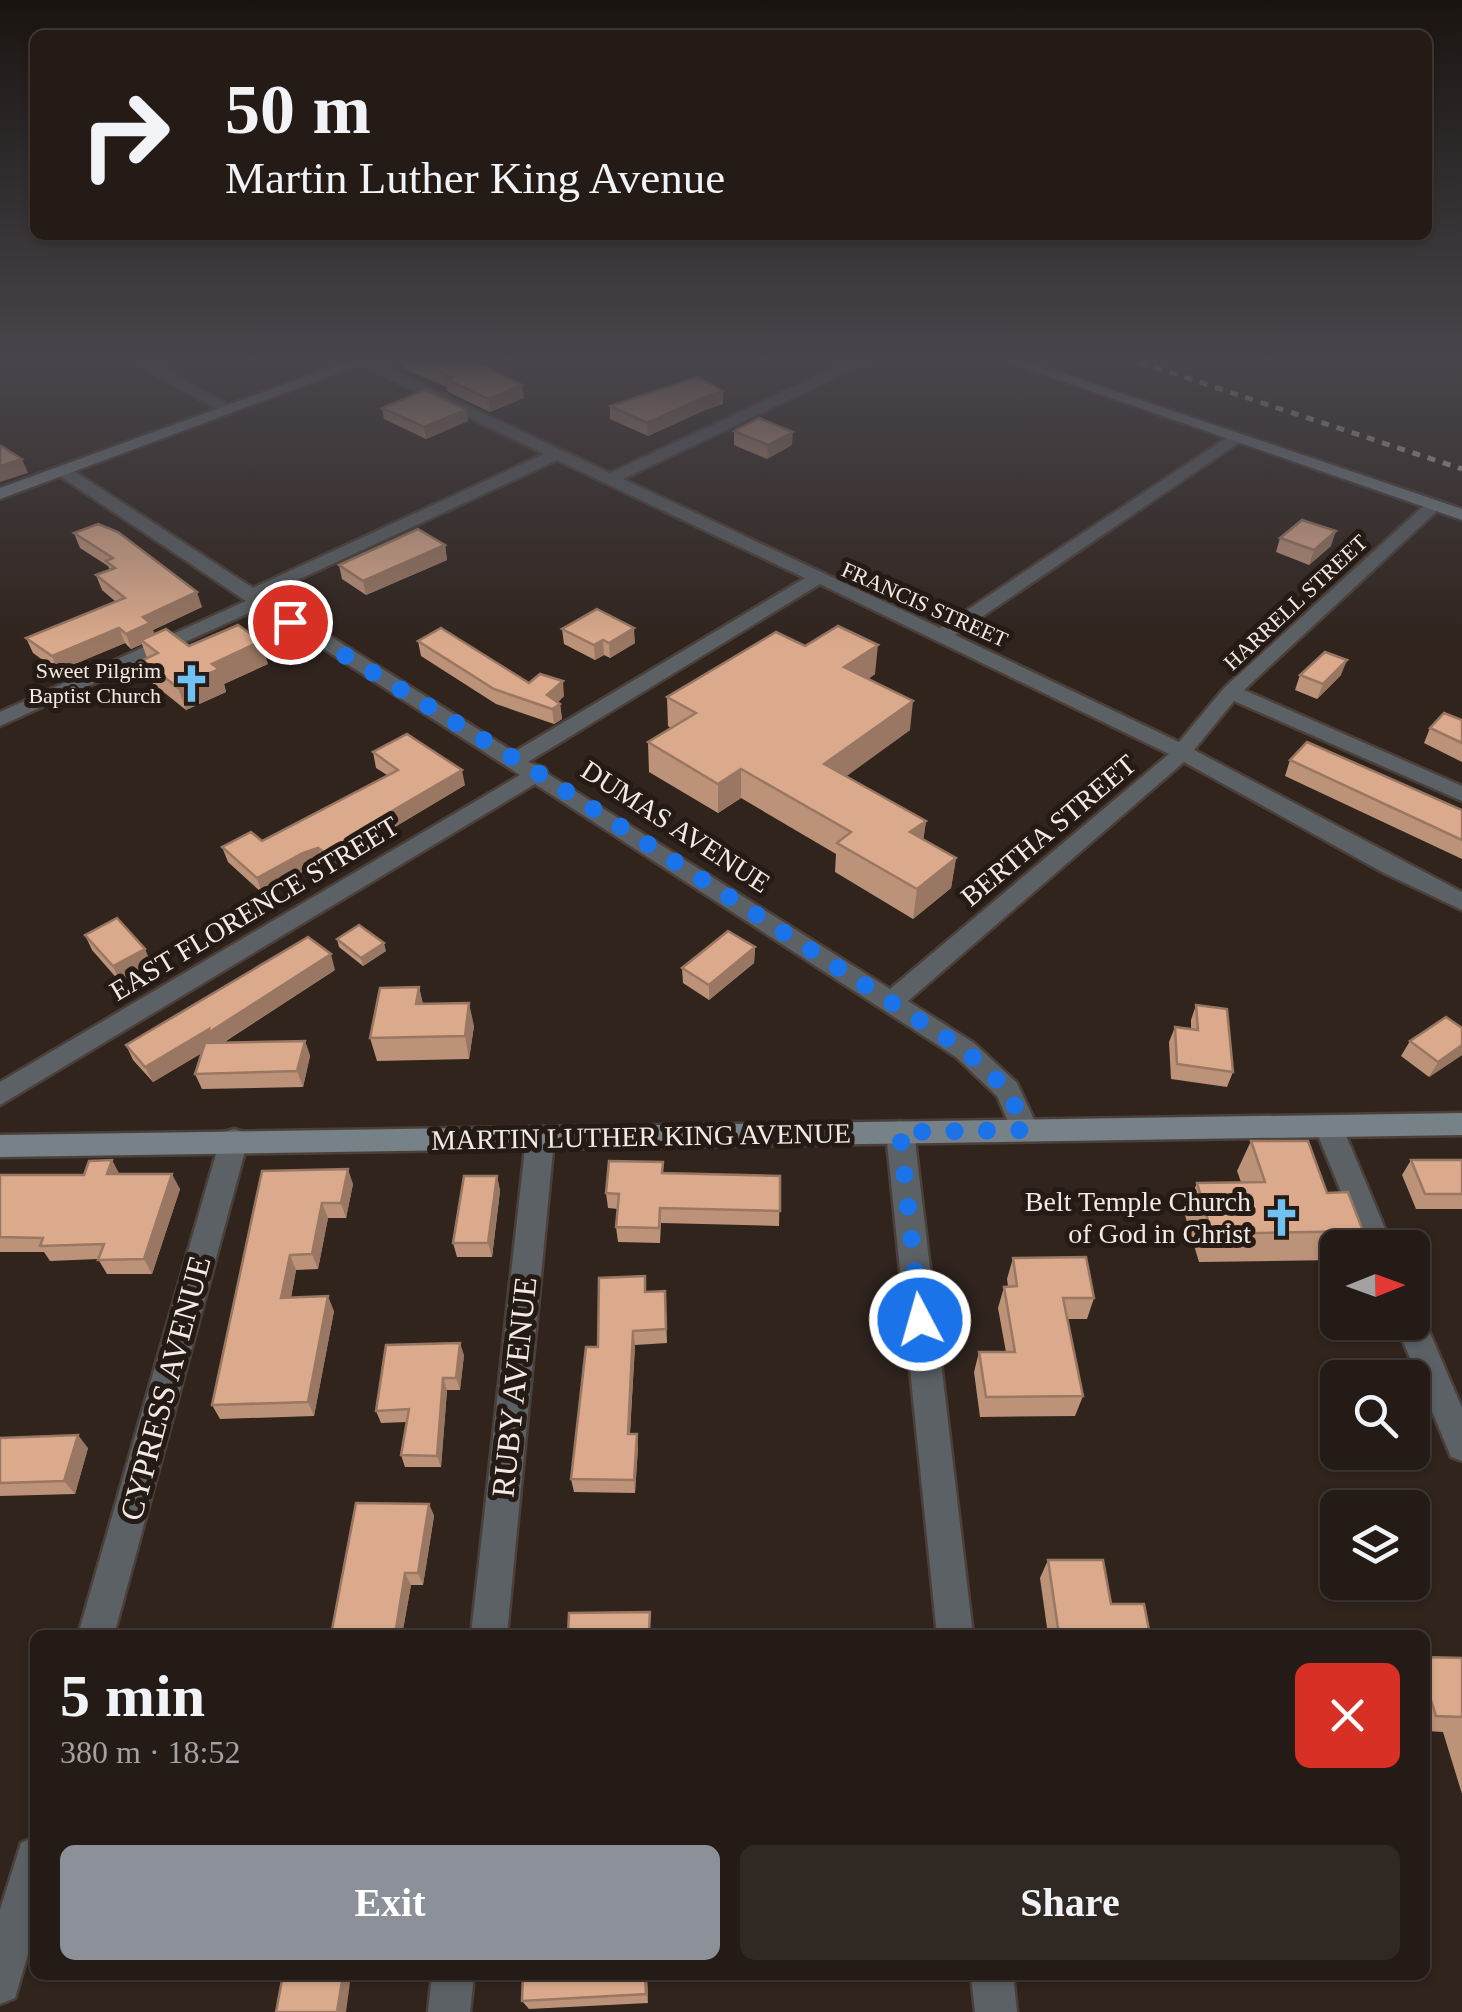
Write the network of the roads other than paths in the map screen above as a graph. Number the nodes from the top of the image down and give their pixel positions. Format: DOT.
graph roads {
  1 [pos="104,456"];
  2 [pos="554,456"];
  3 [pos="658,456"];
  4 [pos="1209,456"];
  5 [pos="1288,456"];
  6 [pos="63,471"];
  7 [pos="606,480"];
  8 [pos="0,494"];
  9 [pos="1434,506"];
  10 [pos="1462,515"];
  11 [pos="816,578"];
  12 [pos="253,599"];
  13 [pos="942,635"];
  14 [pos="1231,692"];
  15 [pos="0,720"];
  16 [pos="1182,751"];
  17 [pos="516,760"];
  18 [pos="538,773"];
  19 [pos="1462,794"];
  20 [pos="1462,902"];
  21 [pos="892,1002"];
  22 [pos="0,1095"];
  23 [pos="1462,1124"];
  24 [pos="1329,1128"];
  25 [pos="1025,1130"];
  26 [pos="900,1132"];
  27 [pos="540,1139"];
  28 [pos="234,1140"];
  29 [pos="0,1146"];
  30 [pos="1372,1230"];
  31 [pos="1418,1340"];
  32 [pos="1462,1446"];
  33 [pos="97,1630"];
  34 [pos="490,1630"];
  35 [pos="954,1630"];
  36 [pos="30,1874"];
  37 [pos="453,1980"];
  38 [pos="993,1980"];
  39 [pos="0,1983"];
  40 [pos="450,2012"];
  41 [pos="996,2012"];
  1 -- 6 [label="street"];
  2 -- 7 [label="street, FRANCIS STREET"];
  2 -- 12 [label="street"];
  3 -- 7 [label="street"];
  4 -- 13 [label="street"];
  5 -- 9 [label="street"];
  6 -- 8 [label="street"];
  6 -- 12 [label="street, DUMAS AVENUE"];
  7 -- 11 [label="street, FRANCIS STREET"];
  9 -- 10 [label="street"];
  9 -- 14 [label="street, HARRELL STREET"];
  11 -- 13 [label="street, FRANCIS STREET"];
  11 -- 17 [label="street"];
  12 -- 15 [label="street"];
  12 -- 17 [label="street, DUMAS AVENUE"];
  13 -- 16 [label="street, FRANCIS STREET"];
  14 -- 16 [label="street, BERTHA STREET"];
  14 -- 19 [label="street"];
  16 -- 20 [label="street, FRANCIS STREET"];
  16 -- 21 [label="street, BERTHA STREET"];
  17 -- 18 [label="street, DUMAS AVENUE"];
  18 -- 21 [label="street, DUMAS AVENUE"];
  18 -- 22 [label="street, EAST FLORENCE STREET"];
  21 -- 25 [label="street, DUMAS AVENUE"];
  23 -- 24 [label="street, MARTIN LUTHER KING AVENUE"];
  24 -- 25 [label="street, MARTIN LUTHER KING AVENUE"];
  24 -- 30 [label="street"];
  25 -- 26 [label="street, MARTIN LUTHER KING AVENUE"];
  26 -- 27 [label="street, MARTIN LUTHER KING AVENUE"];
  26 -- 35 [label="street"];
  27 -- 28 [label="street, MARTIN LUTHER KING AVENUE"];
  27 -- 34 [label="street, RUBY AVENUE"];
  28 -- 29 [label="street, MARTIN LUTHER KING AVENUE"];
  28 -- 33 [label="street, CYPRESS AVENUE"];
  31 -- 32 [label="street"];
  36 -- 39 [label="street"];
  37 -- 40 [label="street"];
  38 -- 41 [label="street"];
}
